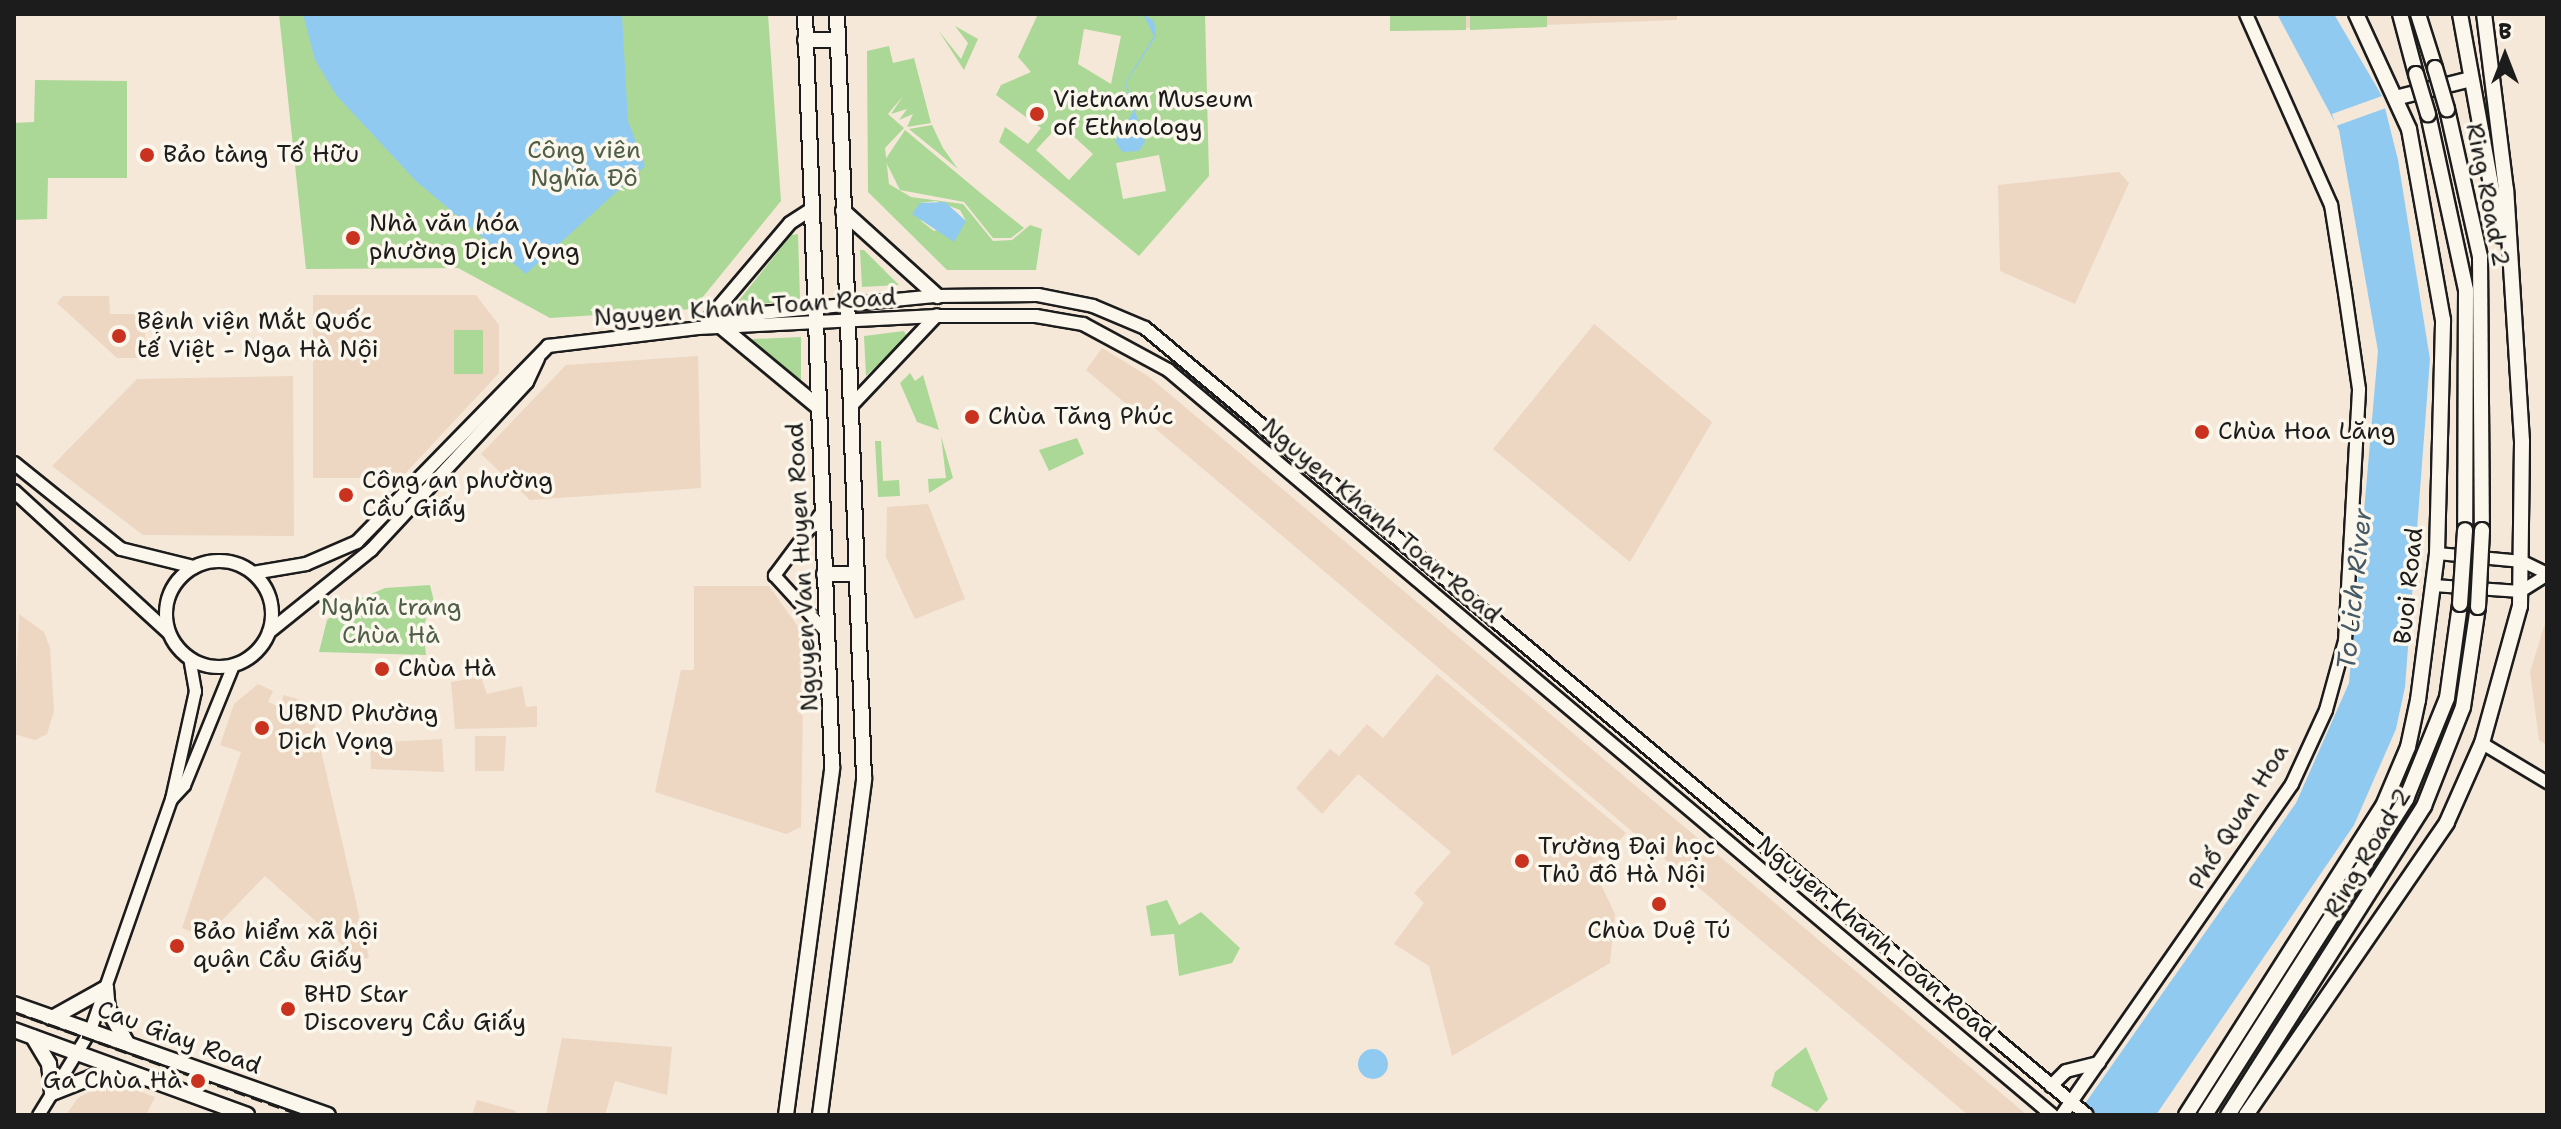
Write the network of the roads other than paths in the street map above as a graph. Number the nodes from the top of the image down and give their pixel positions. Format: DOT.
graph roads {
  1 [pos="805,14"];
  2 [pos="837,14"];
  3 [pos="2246,14"];
  4 [pos="2356,14"];
  5 [pos="2400,14"];
  6 [pos="2418,14"];
  7 [pos="2460,14"];
  8 [pos="2484,14"];
  9 [pos="805,40"];
  10 [pos="837,40"];
  11 [pos="2471,79"];
  12 [pos="2399,97"];
  13 [pos="810,210"];
  14 [pos="843,211"];
  15 [pos="2507,263"];
  16 [pos="937,296"];
  17 [pos="845,305"];
  18 [pos="814,309"];
  19 [pos="937,316"];
  20 [pos="711,318"];
  21 [pos="846,322"];
  22 [pos="815,325"];
  23 [pos="698,328"];
  24 [pos="722,332"];
  25 [pos="540,356"];
  26 [pos="817,406"];
  27 [pos="851,406"];
  28 [pos="14,463"];
  29 [pos="14,491"];
  30 [pos="821,512"];
  31 [pos="362,537"];
  32 [pos="371,550"];
  33 [pos="2437,553"];
  34 [pos="2522,561"];
  35 [pos="194,567"];
  36 [pos="253,573"];
  37 [pos="2547,573"];
  38 [pos="824,574"];
  39 [pos="855,574"];
  40 [pos="2433,585"];
  41 [pos="2520,591"];
  42 [pos="168,632"];
  43 [pos="269,632"];
  44 [pos="827,633"];
  45 [pos="189,658"];
  46 [pos="233,665"];
  47 [pos="1593,703"];
  48 [pos="1580,719"];
  49 [pos="2482,743"];
  50 [pos="2547,782"];
  51 [pos="171,799"];
  52 [pos="106,988"];
  53 [pos="14,1004"];
  54 [pos="52,1018"];
  55 [pos="14,1030"];
  56 [pos="90,1030"];
  57 [pos="32,1037"];
  58 [pos="127,1043"];
  59 [pos="78,1053"];
  60 [pos="2099,1063"];
  61 [pos="117,1068"];
  62 [pos="2051,1086"];
  63 [pos="52,1093"];
  64 [pos="2080,1109"];
  65 [pos="38,1115"];
  66 [pos="247,1115"];
  67 [pos="328,1115"];
  68 [pos="786,1115"];
  69 [pos="820,1115"];
  70 [pos="2052,1115"];
  71 [pos="2062,1115"];
  72 [pos="2186,1115"];
  73 [pos="2205,1115"];
  74 [pos="2228,1115"];
  75 [pos="2246,1115"];
  1 -- 9 [label="main road, Nguyen Van Huyen Road"];
  2 -- 10 [label="main road"];
  3 -- 60 [label="main road, Phố Quan Hoa"];
  4 -- 12 [label="main road, Buoi Road"];
  5 -- 73 [label="main road, Ring Road 2, bridge"];
  6 -- 74 [label="main road, Ring Road 2, bridge"];
  7 -- 11 [label="main road"];
  8 -- 15 [label="main road"];
  9 -- 10 [label="main road"];
  9 -- 13 [label="main road, Nguyen Van Huyen Road"];
  10 -- 14 [label="main road"];
  11 -- 12 [label="main road"];
  11 -- 15 [label="main road"];
  12 -- 33 [label="main road, Buoi Road"];
  13 -- 18 [label="main road, Nguyen Van Huyen Road"];
  13 -- 20 [label="main road"];
  14 -- 16 [label="main road"];
  14 -- 17 [label="main road"];
  15 -- 34 [label="main road"];
  16 -- 17 [label="main road, Nguyen Khanh Toan Road"];
  16 -- 19 [label="main road"];
  16 -- 47 [label="main road, Nguyen Khanh Toan Road"];
  17 -- 18 [label="main road, Nguyen Khanh Toan Road"];
  17 -- 21 [label="main road"];
  18 -- 20 [label="main road, Nguyen Khanh Toan Road"];
  18 -- 22 [label="main road, Nguyen Van Huyen Road"];
  19 -- 21 [label="main road, Nguyen Khanh Toan Road"];
  19 -- 27 [label="main road"];
  19 -- 48 [label="main road, Nguyen Khanh Toan Road"];
  20 -- 23 [label="main road"];
  20 -- 24 [label="main road"];
  21 -- 22 [label="main road, Nguyen Khanh Toan Road"];
  21 -- 27 [label="main road"];
  22 -- 24 [label="main road, Nguyen Khanh Toan Road"];
  22 -- 26 [label="main road, Nguyen Van Huyen Road"];
  23 -- 24 [label="main road, Nguyen Khanh Toan Road"];
  23 -- 25 [label="main road"];
  24 -- 26 [label="main road"];
  25 -- 31 [label="main road"];
  25 -- 32 [label="main road"];
  26 -- 30 [label="main road, Nguyen Van Huyen Road"];
  27 -- 39 [label="main road"];
  28 -- 35 [label="main road"];
  29 -- 42 [label="main road"];
  30 -- 38 [label="main road, Nguyen Van Huyen Road"];
  30 -- 44 [label="street"];
  31 -- 32 [label="main road"];
  31 -- 36 [label="main road"];
  32 -- 43 [label="main road"];
  33 -- 34 [label="street"];
  33 -- 40 [label="main road, Buoi Road"];
  34 -- 37 [label="street"];
  34 -- 41 [label="main road"];
  35 -- 36 [label="main road"];
  35 -- 42 [label="main road"];
  36 -- 43 [label="main road"];
  37 -- 41 [label="street"];
  38 -- 39 [label="main road"];
  38 -- 44 [label="main road, Nguyen Van Huyen Road"];
  39 -- 69 [label="main road"];
  40 -- 41 [label="street"];
  40 -- 72 [label="main road, Buoi Road"];
  41 -- 49 [label="main road"];
  42 -- 45 [label="main road"];
  43 -- 46 [label="main road"];
  44 -- 68 [label="main road, Nguyen Van Huyen Road"];
  45 -- 46 [label="main road"];
  45 -- 51 [label="street"];
  46 -- 51 [label="street"];
  47 -- 48 [label="main road"];
  47 -- 62 [label="main road, Nguyen Khanh Toan Road"];
  48 -- 70 [label="main road, Nguyen Khanh Toan Road"];
  49 -- 50 [label="street"];
  49 -- 75 [label="main road"];
  51 -- 52 [label="street"];
  52 -- 54 [label="main road"];
  52 -- 56 [label="street"];
  52 -- 58 [label="main road"];
  53 -- 54 [label="main road, Cau Giay Road"];
  54 -- 56 [label="main road, Cau Giay Road"];
  55 -- 57 [label="main road, Cau Giay Road"];
  56 -- 58 [label="main road, Cau Giay Road"];
  56 -- 59 [label="street"];
  57 -- 59 [label="main road, Cau Giay Road"];
  57 -- 63 [label="main road"];
  58 -- 67 [label="main road, Cau Giay Road"];
  59 -- 61 [label="main road, Cau Giay Road"];
  59 -- 63 [label="street"];
  60 -- 62 [label="main road"];
  60 -- 64 [label="main road, Phố Quan Hoa"];
  61 -- 63 [label="main road"];
  61 -- 66 [label="main road, Cau Giay Road"];
  62 -- 64 [label="main road, Nguyen Khanh Toan Road"];
  63 -- 65 [label="street"];
  64 -- 71 [label="main road, Phố Quan Hoa"];
}
